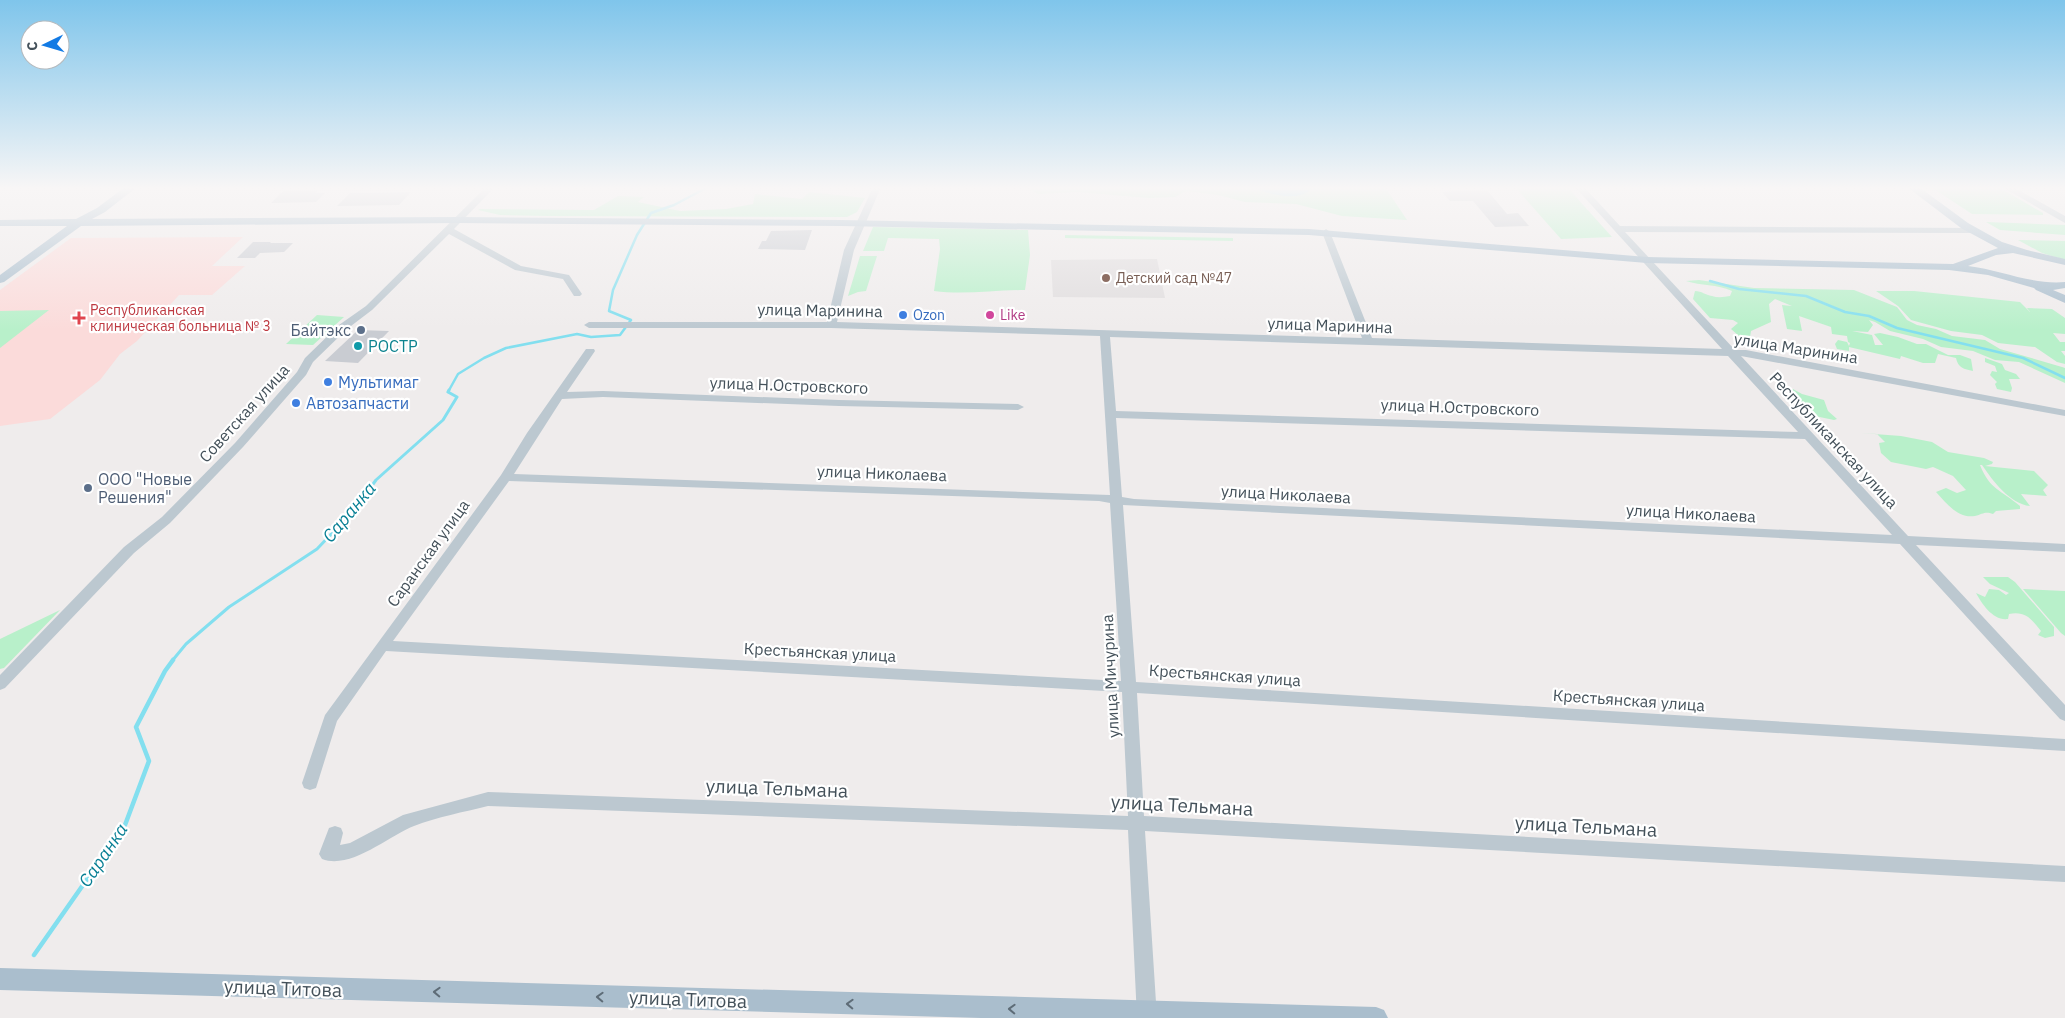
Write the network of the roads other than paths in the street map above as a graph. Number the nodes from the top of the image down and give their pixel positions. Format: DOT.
graph roads {
  1 [pos="61,235"];
  2 [pos="444,235"];
  3 [pos="457,235"];
  4 [pos="856,235"];
  5 [pos="1327,235"];
  6 [pos="1355,235"];
  7 [pos="1624,235"];
  8 [pos="1977,235"];
  9 [pos="1980,235"];
  10 [pos="2024,253"];
  11 [pos="1984,255"];
  12 [pos="2036,256"];
  13 [pos="1647,260"];
  14 [pos="2065,262"];
  15 [pos="1949,267"];
  16 [pos="2065,269"];
  17 [pos="2006,277"];
  18 [pos="0,280"];
  19 [pos="2032,284"];
  20 [pos="2065,285"];
  21 [pos="577,294"];
  22 [pos="2065,299"];
  23 [pos="831,324"];
  24 [pos="589,325"];
  25 [pos="1105,333"];
  26 [pos="1368,341"];
  27 [pos="590,352"];
  28 [pos="1732,352"];
  29 [pos="559,396"];
  30 [pos="1018,407"];
  31 [pos="2065,413"];
  32 [pos="1110,414"];
  33 [pos="1808,436"];
  34 [pos="506,477"];
  35 [pos="1117,500"];
  36 [pos="1904,540"];
  37 [pos="2065,548"];
  38 [pos="382,646"];
  39 [pos="0,684"];
  40 [pos="1129,687"];
  41 [pos="2065,715"];
  42 [pos="2065,745"];
  43 [pos="310,783"];
  44 [pos="1136,823"];
  45 [pos="335,833"];
  46 [pos="2065,874"];
  47 [pos="0,979"];
  48 [pos="1147,1015"];
  49 [pos="1376,1018"];
  1 -- 18 [label="main road"];
  2 -- 39 [label="street, Советская улица"];
  3 -- 21 [label="street"];
  4 -- 23 [label="street"];
  5 -- 26 [label="street"];
  6 -- 13 [label="main road"];
  7 -- 13 [label="street, Республиканская улица"];
  8 -- 11 [label="main road"];
  9 -- 10 [label="main road"];
  10 -- 11 [label="main road"];
  10 -- 12 [label="main road"];
  11 -- 15 [label="main road"];
  11 -- 17 [label="main road"];
  12 -- 14 [label="main road"];
  12 -- 16 [label="main road"];
  13 -- 15 [label="main road"];
  13 -- 28 [label="street, Республиканская улица"];
  15 -- 17 [label="main road"];
  17 -- 19 [label="main road"];
  19 -- 20 [label="main road"];
  19 -- 22 [label="main road"];
  23 -- 24 [label="street, улица Маринина"];
  23 -- 25 [label="street, улица Маринина"];
  25 -- 26 [label="street, улица Маринина"];
  25 -- 32 [label="street, улица Мичурина"];
  26 -- 28 [label="street, улица Маринина"];
  27 -- 29 [label="street, Саранская улица"];
  28 -- 31 [label="street, улица Маринина"];
  28 -- 33 [label="street, Республиканская улица"];
  29 -- 30 [label="street, улица Н.Островского"];
  29 -- 34 [label="street, Саранская улица"];
  32 -- 33 [label="street, улица Н.Островского"];
  32 -- 35 [label="street, улица Мичурина"];
  33 -- 36 [label="street, Республиканская улица"];
  34 -- 35 [label="street, улица Николаева"];
  34 -- 38 [label="street, Саранская улица"];
  35 -- 36 [label="street, улица Николаева"];
  35 -- 40 [label="street, улица Мичурина"];
  36 -- 37 [label="street, улица Николаева"];
  36 -- 41 [label="street, Республиканская улица"];
  38 -- 40 [label="street, Крестьянская улица"];
  38 -- 43 [label="street, Саранская улица"];
  40 -- 42 [label="street, Крестьянская улица"];
  40 -- 44 [label="street, улица Мичурина"];
  44 -- 45 [label="street, улица Тельмана"];
  44 -- 46 [label="street, улица Тельмана"];
  44 -- 48 [label="street, улица Мичурина"];
  48 -- 47 [label="main road, улица Титова, one-way"];
  48 -- 49 [label="main road, улица Титова"];
}
